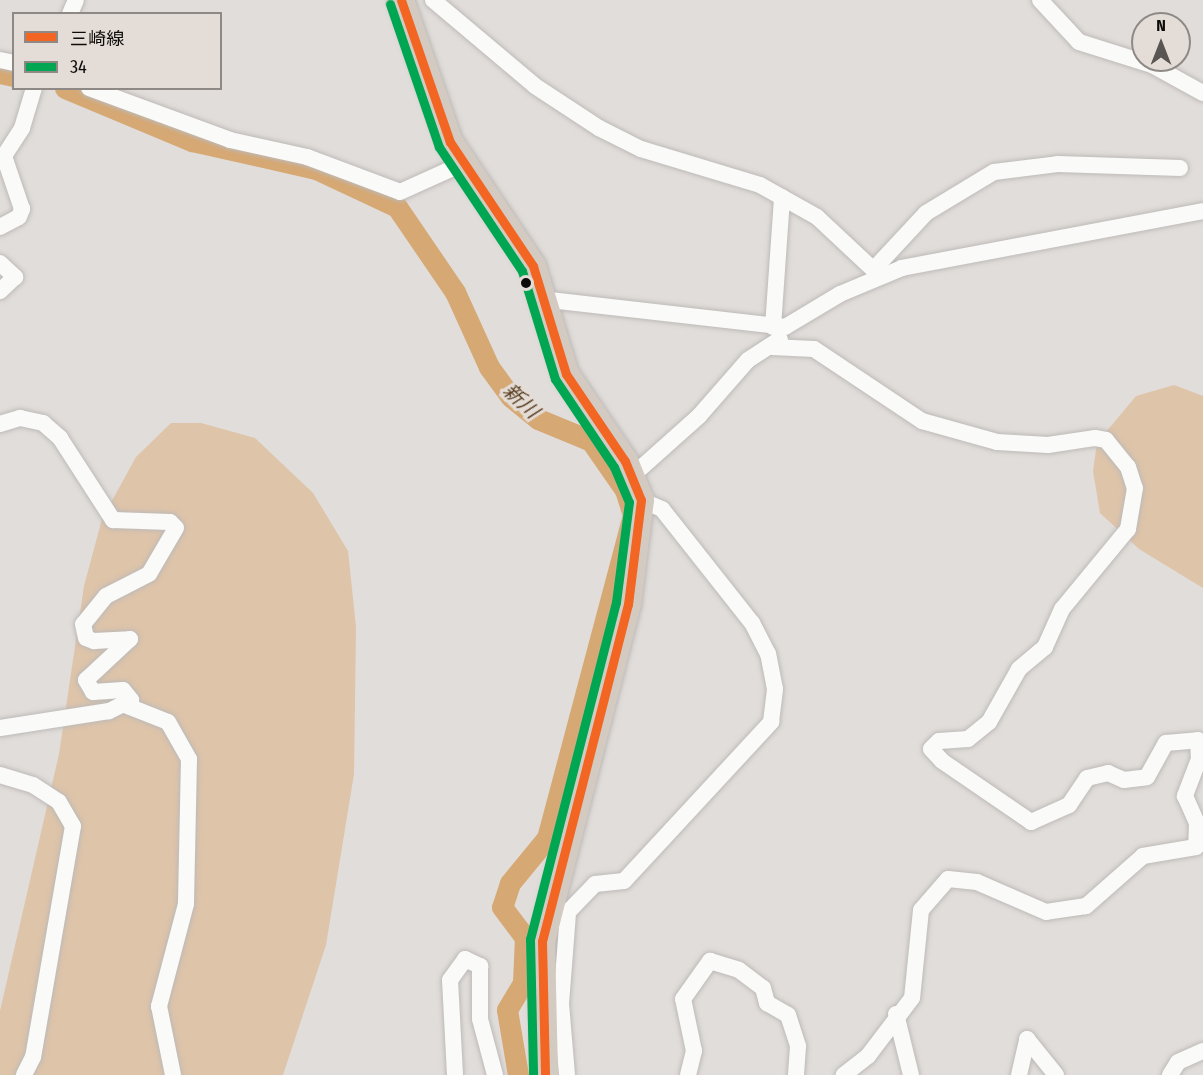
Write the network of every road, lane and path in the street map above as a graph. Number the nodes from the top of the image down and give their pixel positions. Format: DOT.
graph roads {
  1 [pos="401,0"];
  2 [pos="433,0"];
  3 [pos="1040,0"];
  4 [pos="33,90"];
  5 [pos="94,90"];
  6 [pos="1203,93"];
  7 [pos="462,164"];
  8 [pos="1180,168"];
  9 [pos="782,197"];
  10 [pos="1203,211"];
  11 [pos="0,227"];
  12 [pos="0,263"];
  13 [pos="877,272"];
  14 [pos="0,291"];
  15 [pos="541,299"];
  16 [pos="779,327"];
  17 [pos="772,347"];
  18 [pos="0,424"];
  19 [pos="633,475"];
  20 [pos="641,500"];
  21 [pos="125,705"];
  22 [pos="0,728"];
  23 [pos="0,775"];
  24 [pos="896,1014"];
  25 [pos="1203,1051"];
  26 [pos="24,1075"];
  27 [pos="173,1075"];
  28 [pos="455,1075"];
  29 [pos="495,1075"];
  30 [pos="545,1075"];
  31 [pos="567,1075"];
  32 [pos="688,1075"];
  33 [pos="796,1075"];
  34 [pos="844,1075"];
  35 [pos="911,1075"];
  36 [pos="1019,1075"];
  37 [pos="1056,1075"];
  38 [pos="1170,1075"];
  1 -- 7 [label="highway"];
  2 -- 9 [label="street"];
  3 -- 6 [label="street"];
  4 -- 11 [label="street"];
  5 -- 7 [label="street"];
  7 -- 15 [label="highway"];
  8 -- 13 [label="street"];
  9 -- 13 [label="street"];
  9 -- 16 [label="street"];
  10 -- 13 [label="street"];
  12 -- 14 [label="street"];
  13 -- 16 [label="street"];
  15 -- 16 [label="street"];
  15 -- 19 [label="highway"];
  16 -- 17 [label="street"];
  17 -- 19 [label="street"];
  17 -- 24 [label="street"];
  18 -- 21 [label="street"];
  19 -- 20 [label="highway"];
  20 -- 30 [label="highway"];
  20 -- 31 [label="street"];
  21 -- 22 [label="street"];
  21 -- 27 [label="street"];
  23 -- 26 [label="street"];
  24 -- 34 [label="street"];
  24 -- 35 [label="street"];
  25 -- 38 [label="street"];
  28 -- 29 [label="street"];
  32 -- 33 [label="street"];
  36 -- 37 [label="street"];
}
